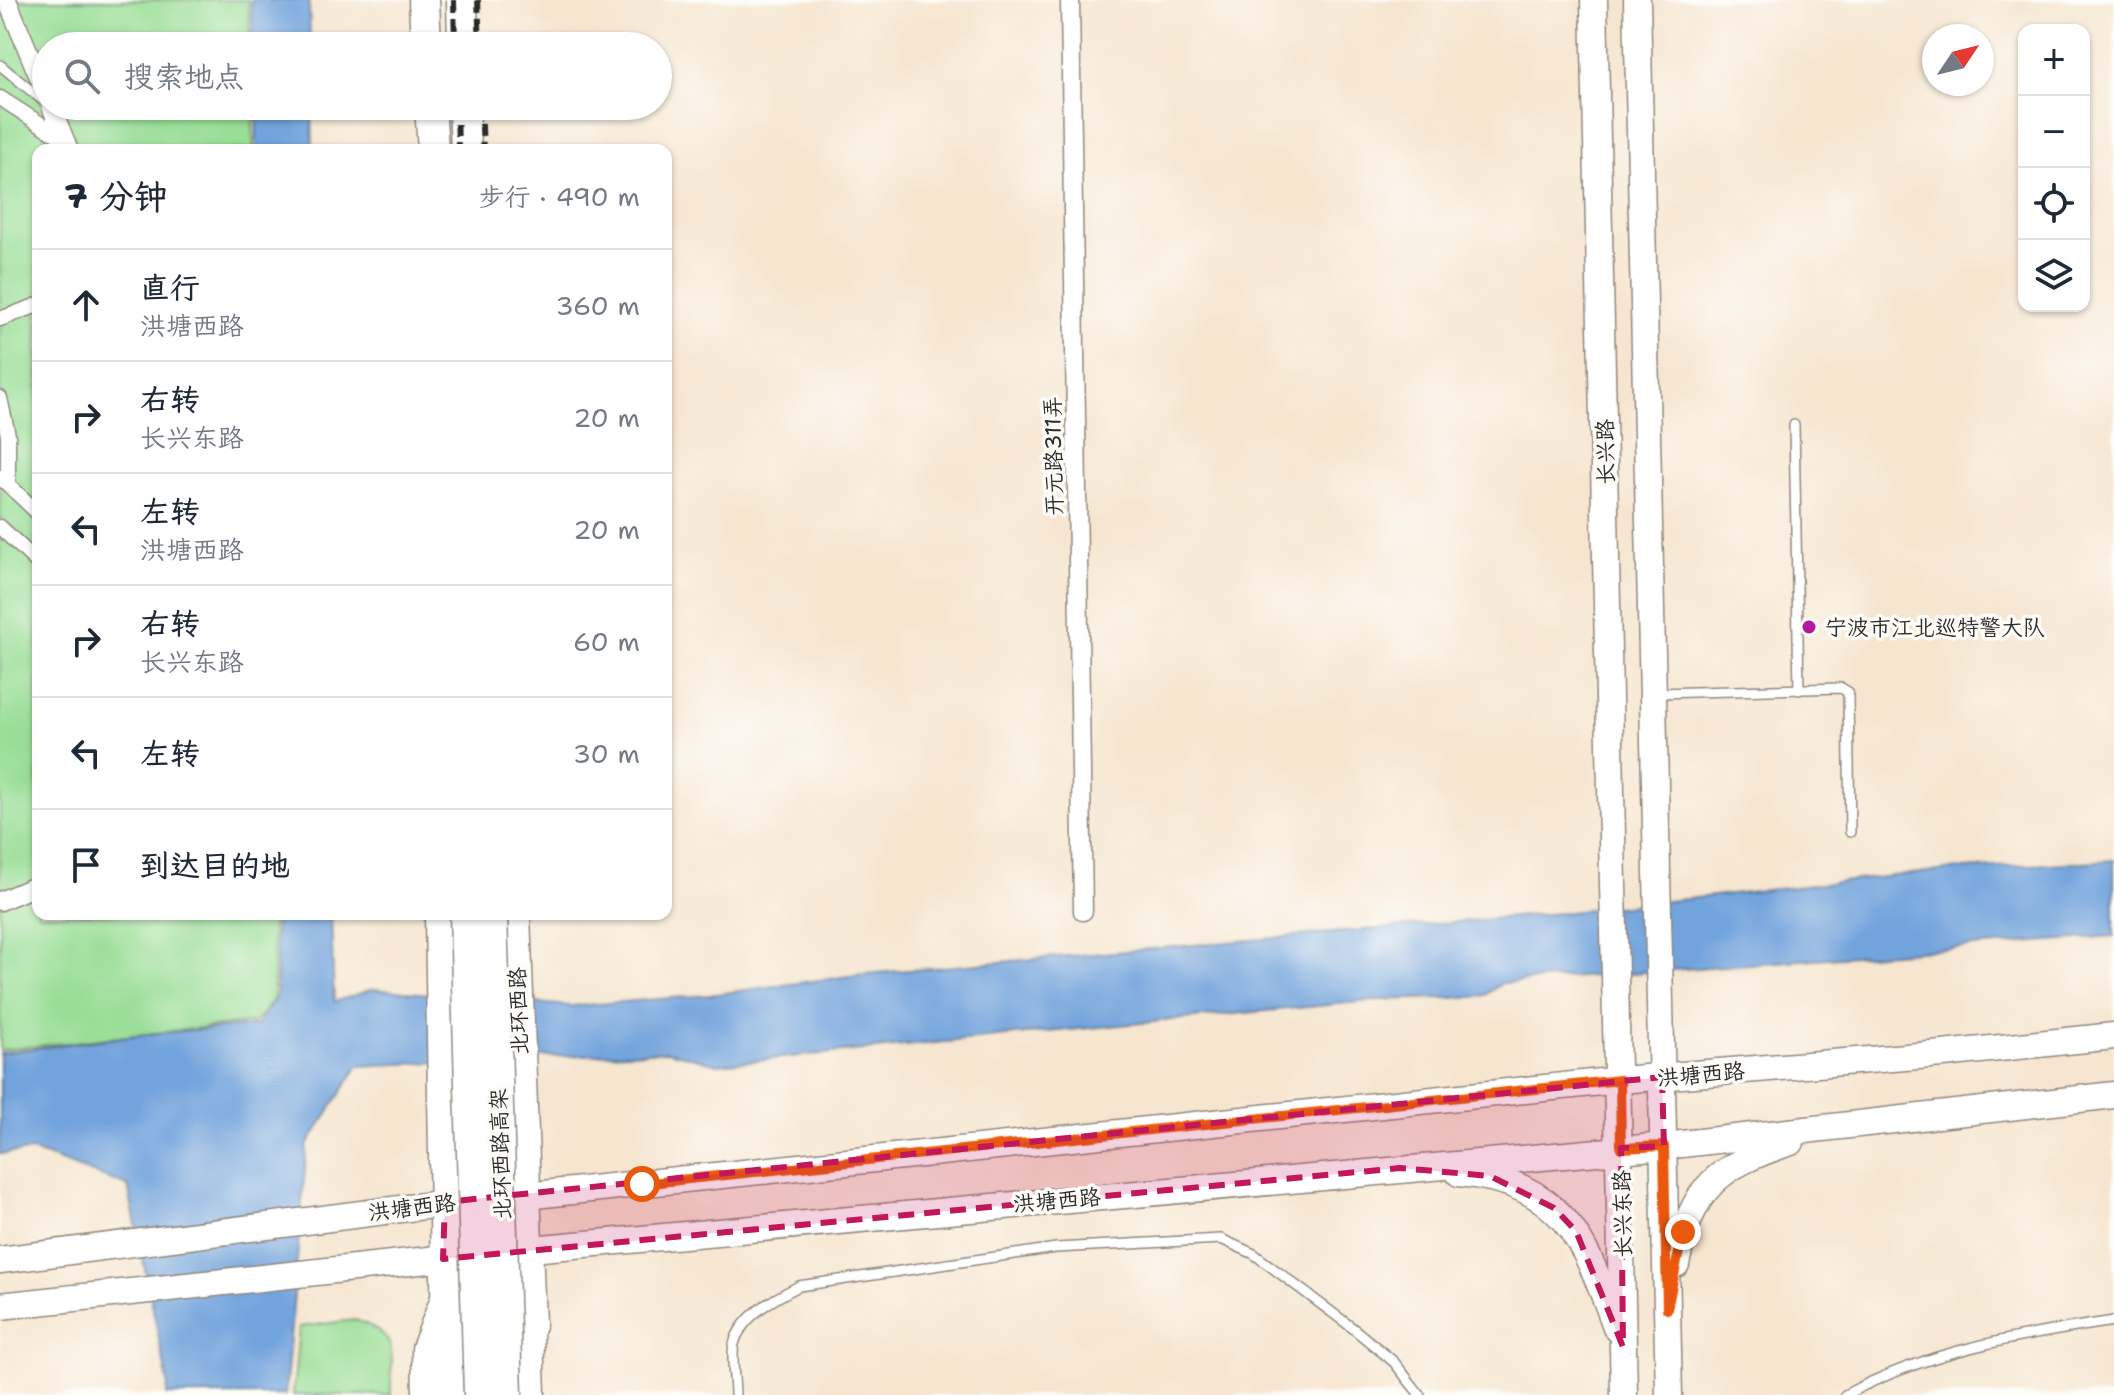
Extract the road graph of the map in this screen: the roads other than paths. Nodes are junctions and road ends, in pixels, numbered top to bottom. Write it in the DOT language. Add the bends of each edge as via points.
graph roads {
  1 [pos="7,0"];
  2 [pos="462,0"];
  3 [pos="476,0"];
  4 [pos="1070,0"];
  5 [pos="1594,0"];
  6 [pos="1637,0"];
  7 [pos="421,3"];
  8 [pos="418,32"];
  9 [pos="424,32"];
  10 [pos="463,32"];
  11 [pos="477,32"];
  12 [pos="32,61"];
  13 [pos="0,65"];
  14 [pos="32,90"];
  15 [pos="0,98"];
  16 [pos="32,120"];
  17 [pos="32,120"];
  18 [pos="56,120"];
  19 [pos="418,120"];
  20 [pos="431,120"];
  21 [pos="465,120"];
  22 [pos="479,120"];
  23 [pos="67,144"];
  24 [pos="419,144"];
  25 [pos="433,144"];
  26 [pos="466,144"];
  27 [pos="480,144"];
  28 [pos="32,307"];
  29 [pos="0,319"];
  30 [pos="0,398"];
  31 [pos="1794,425"];
  32 [pos="4,479"];
  33 [pos="32,507"];
  34 [pos="0,527"];
  35 [pos="32,557"];
  36 [pos="1799,690"];
  37 [pos="1653,693"];
  38 [pos="1850,832"];
  39 [pos="32,888"];
  40 [pos="0,901"];
  41 [pos="1083,911"];
  42 [pos="465,920"];
  43 [pos="492,920"];
  44 [pos="516,924"];
  45 [pos="441,929"];
  46 [pos="1660,982"];
  47 [pos="1618,985"];
  48 [pos="2114,1036"];
  49 [pos="1662,1077"];
  50 [pos="1620,1080"];
  51 [pos="2114,1095"];
  52 [pos="1844,1126"];
  53 [pos="1664,1146"];
  54 [pos="1621,1148"];
  55 [pos="1400,1168"];
  56 [pos="524,1196"];
  57 [pos="445,1202"];
  58 [pos="526,1249"];
  59 [pos="443,1259"];
  60 [pos="0,1260"];
  61 [pos="527,1300"];
  62 [pos="445,1301"];
  63 [pos="0,1306"];
  64 [pos="1667,1309"];
  65 [pos="2114,1321"];
  66 [pos="1623,1347"];
  67 [pos="428,1395"];
  68 [pos="448,1395"];
  69 [pos="479,1395"];
  70 [pos="507,1395"];
  71 [pos="530,1395"];
  72 [pos="537,1395"];
  73 [pos="735,1395"];
  74 [pos="1420,1395"];
  75 [pos="1624,1395"];
  76 [pos="1669,1395"];
  77 [pos="1845,1395"];
  1 -- 12 [label="street"];
  2 -- 10 [label="main road"];
  3 -- 11 [label="main road"];
  4 -- 41 [label="street, 开元路311弄"];
  5 -- 47 [label="main road, 长兴路"];
  6 -- 37 [label="main road, 长兴路"];
  7 -- 8 [label="main road"];
  7 -- 9 [label="main road"];
  13 -- 14 [label="lane"];
  15 -- 16 [label="street"];
  17 -- 23 [label="street"];
  18 -- 23 [label="street"];
  19 -- 24 [label="main road"];
  20 -- 25 [label="main road"];
  21 -- 26 [label="main road"];
  22 -- 27 [label="main road"];
  28 -- 29 [label="street"];
  30 -- 32 [label="street" via="8,435"];
  31 -- 36 [label="lane"];
  32 -- 33 [label="street"];
  34 -- 35 [label="street"];
  36 -- 37 [label="lane"];
  36 -- 38 [label="lane" via="1848,692"];
  37 -- 46 [label="main road, 长兴路"];
  39 -- 40 [label="street"];
  42 -- 69 [label="main road, 北环西路高架, bridge"];
  43 -- 70 [label="main road, 北环西路高架, bridge"];
  44 -- 56 [label="main road, 北环西路"];
  45 -- 57 [label="main road"];
  46 -- 49 [label="main road, 长兴东路"];
  47 -- 50 [label="main road, 长兴东路"];
  48 -- 49 [label="main road, 洪塘西路"];
  49 -- 50 [label="main road, 洪塘西路"];
  49 -- 53 [label="main road, 长兴东路"];
  50 -- 54 [label="main road, 长兴东路"];
  50 -- 56 [label="main road, 洪塘西路"];
  51 -- 52 [label="main road, 洪塘西路"];
  52 -- 53 [label="main road, 洪塘西路"];
  52 -- 64 [label="main road" via="1763,1151 1720,1172 1697,1199 1683,1232"];
  53 -- 54 [label="main road, 洪塘西路"];
  53 -- 64 [label="main road, 长兴东路"];
  54 -- 55 [label="main road, 洪塘西路"];
  54 -- 66 [label="main road, 长兴东路"];
  55 -- 58 [label="main road, 洪塘西路"];
  55 -- 66 [label="main road" via="1490,1176 1554,1208 1576,1231 1596,1271"];
  56 -- 57 [label="main road, 洪塘西路"];
  56 -- 58 [label="main road, 北环西路"];
  57 -- 59 [label="main road"];
  57 -- 60 [label="main road, 洪塘西路"];
  58 -- 59 [label="main road, 洪塘西路"];
  58 -- 61 [label="main road, 北环西路"];
  59 -- 62 [label="main road"];
  59 -- 63 [label="main road, 洪塘西路"];
  61 -- 71 [label="main road"];
  61 -- 72 [label="main road, 北环西路"];
  62 -- 67 [label="main road" via="427,1349"];
  62 -- 68 [label="main road"];
  64 -- 76 [label="main road, 长兴东路"];
  65 -- 77 [label="lane" via="2000,1339 1914,1364"];
  66 -- 75 [label="main road, 长兴东路"];
  73 -- 74 [label="lane" via="734,1344 748,1321 799,1286 1056,1248 1221,1239 1254,1254 1354,1329 1394,1362"];
}
